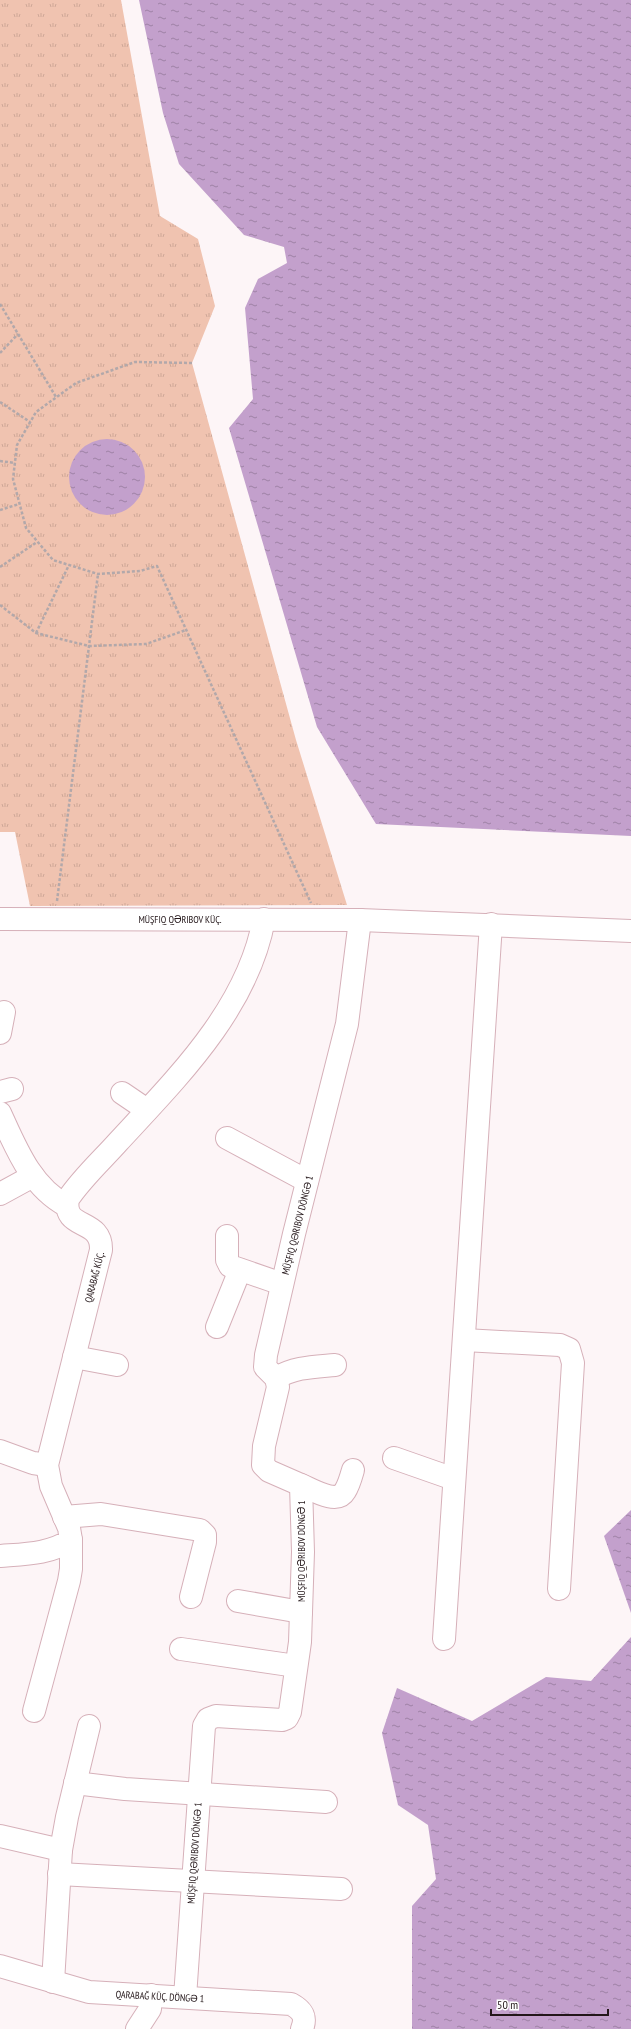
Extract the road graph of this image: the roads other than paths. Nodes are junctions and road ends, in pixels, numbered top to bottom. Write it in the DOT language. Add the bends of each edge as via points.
graph roads {
  1 [pos="0,919"];
  2 [pos="264,919"];
  3 [pos="360,920"];
  4 [pos="491,924"];
  5 [pos="631,931"];
  6 [pos="4,1012"];
  7 [pos="0,1033"];
  8 [pos="122,1093"];
  9 [pos="147,1110"];
  10 [pos="0,1113"];
  11 [pos="227,1138"];
  12 [pos="33,1176"];
  13 [pos="307,1181"];
  14 [pos="0,1194"];
  15 [pos="67,1206"];
  16 [pos="227,1236"];
  17 [pos="240,1270"];
  18 [pos="282,1284"];
  19 [pos="217,1327"];
  20 [pos="464,1340"];
  21 [pos="74,1357"];
  22 [pos="117,1365"];
  23 [pos="335,1365"];
  24 [pos="276,1378"];
  25 [pos="0,1450"];
  26 [pos="394,1458"];
  27 [pos="48,1465"];
  28 [pos="353,1470"];
  29 [pos="454,1479"];
  30 [pos="302,1485"];
  31 [pos="64,1517"];
  32 [pos="71,1540"];
  33 [pos="0,1556"];
  34 [pos="558,1589"];
  35 [pos="191,1597"];
  36 [pos="238,1601"];
  37 [pos="301,1612"];
  38 [pos="444,1639"];
  39 [pos="181,1649"];
  40 [pos="296,1666"];
  41 [pos="34,1711"];
  42 [pos="89,1726"];
  43 [pos="75,1783"];
  44 [pos="198,1795"];
  45 [pos="326,1802"];
  46 [pos="0,1836"];
  47 [pos="61,1850"];
  48 [pos="59,1874"];
  49 [pos="193,1882"];
  50 [pos="341,1889"];
  51 [pos="0,1966"];
  52 [pos="53,1982"];
  53 [pos="151,1996"];
  54 [pos="185,1997"];
  55 [pos="137,2029"];
  56 [pos="302,2029"];
  1 -- 2 [label="street, MÜŞFIQ QƏRIBOV KÜÇ."];
  2 -- 3 [label="street, MÜŞFIQ QƏRIBOV KÜÇ."];
  2 -- 9 [label="street" via="259,944 246,977 222,1017 198,1052"];
  3 -- 4 [label="street, MÜŞFIQ QƏRIBOV KÜÇ."];
  3 -- 13 [label="street, MÜŞFIQ QƏRIBOV DÖNGƏ 1" via="347,1024"];
  4 -- 5 [label="street, MÜŞFIQ QƏRIBOV KÜÇ."];
  4 -- 20 [label="street"];
  6 -- 7 [label="street"];
  8 -- 9 [label="street"];
  9 -- 15 [label="street" via="73,1192"];
  10 -- 12 [label="street, QARABAĞ KÜÇ." via="19,1155"];
  11 -- 13 [label="street"];
  12 -- 14 [label="street"];
  12 -- 15 [label="street, QARABAĞ KÜÇ." via="45,1191"];
  13 -- 18 [label="street, MÜŞFIQ QƏRIBOV DÖNGƏ 1"];
  15 -- 21 [label="street, QARABAĞ KÜÇ." via="72,1218 97,1232 101,1241 101,1250"];
  16 -- 17 [label="street" via="227,1260 230,1266"];
  17 -- 18 [label="street"];
  17 -- 19 [label="street"];
  18 -- 24 [label="street, MÜŞFIQ QƏRIBOV DÖNGƏ 1" via="265,1366"];
  20 -- 29 [label="street"];
  20 -- 34 [label="street" via="560,1345 570,1349 573,1363"];
  21 -- 22 [label="street"];
  21 -- 27 [label="street, QARABAĞ KÜÇ."];
  23 -- 24 [label="street" via="301,1368"];
  24 -- 30 [label="street, MÜŞFIQ QƏRIBOV DÖNGƏ 1" via="278,1387 264,1446 263,1465 269,1471"];
  25 -- 27 [label="street" via="33,1463"];
  26 -- 29 [label="street"];
  27 -- 31 [label="street, QARABAĞ KÜÇ." via="51,1486"];
  28 -- 30 [label="street" via="345,1492 340,1496 333,1498"];
  29 -- 38 [label="street"];
  30 -- 37 [label="street, MÜŞFIQ QƏRIBOV DÖNGƏ 1"];
  31 -- 32 [label="street, QARABAĞ KÜÇ."];
  31 -- 35 [label="street" via="101,1514 200,1530 205,1535 206,1542"];
  32 -- 33 [label="street" via="41,1552"];
  32 -- 41 [label="street, QARABAĞ KÜÇ." via="72,1562 69,1581"];
  36 -- 37 [label="street"];
  37 -- 40 [label="street, MÜŞFIQ QƏRIBOV DÖNGƏ 1"];
  39 -- 40 [label="street"];
  40 -- 44 [label="street, MÜŞFIQ QƏRIBOV DÖNGƏ 1" via="287,1718 282,1720 216,1716 208,1719 204,1726"];
  42 -- 43 [label="street"];
  43 -- 44 [label="street" via="125,1790"];
  43 -- 47 [label="street"];
  44 -- 45 [label="street"];
  44 -- 49 [label="street, MÜŞFIQ QƏRIBOV DÖNGƏ 1"];
  46 -- 47 [label="street"];
  47 -- 48 [label="street"];
  48 -- 49 [label="street"];
  48 -- 52 [label="street"];
  49 -- 50 [label="street"];
  49 -- 54 [label="street, MÜŞFIQ QƏRIBOV DÖNGƏ 1"];
  51 -- 52 [label="street, QARABAĞ KÜÇ. DÖNGƏ 1"];
  52 -- 53 [label="street, QARABAĞ KÜÇ. DÖNGƏ 1" via="89,1992"];
  53 -- 54 [label="street, QARABAĞ KÜÇ. DÖNGƏ 1"];
  53 -- 55 [label="street" via="150,2009"];
  54 -- 56 [label="street, QARABAĞ KÜÇ. DÖNGƏ 1" via="291,2004 301,2009 304,2018"];
}
